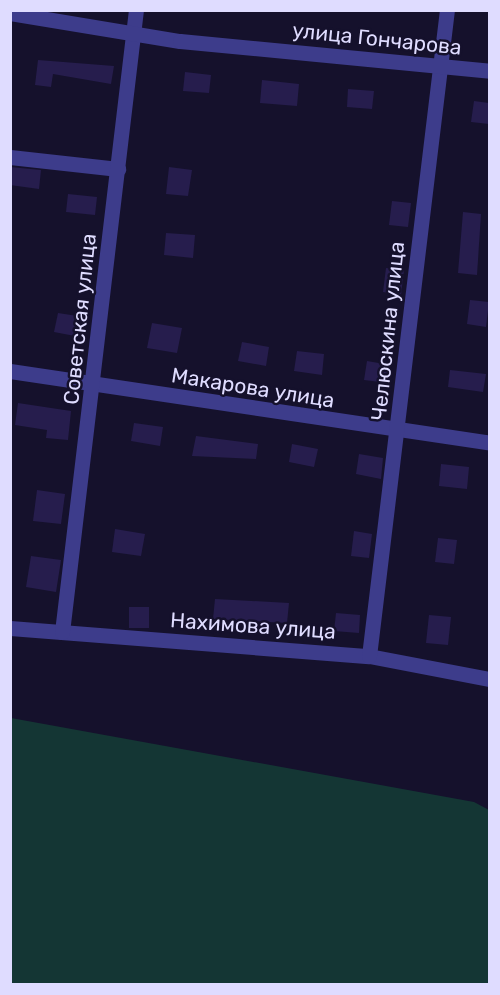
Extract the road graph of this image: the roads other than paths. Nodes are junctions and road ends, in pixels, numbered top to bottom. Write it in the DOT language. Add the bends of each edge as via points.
graph roads {
  1 [pos="136,10"];
  2 [pos="447,10"];
  3 [pos="10,13"];
  4 [pos="133,32"];
  5 [pos="438,66"];
  6 [pos="489,71"];
  7 [pos="10,158"];
  8 [pos="118,169"];
  9 [pos="10,371"];
  10 [pos="95,384"];
  11 [pos="397,433"];
  12 [pos="489,443"];
  13 [pos="10,627"];
  14 [pos="62,632"];
  15 [pos="369,656"];
  16 [pos="489,679"];
  1 -- 4 [label="street, Советская улица"];
  2 -- 5 [label="street, Челюскина улица"];
  3 -- 4 [label="street, улица Гончарова"];
  4 -- 5 [label="street, улица Гончарова"];
  4 -- 8 [label="street, Советская улица"];
  5 -- 6 [label="street, улица Гончарова"];
  5 -- 11 [label="street, Челюскина улица"];
  7 -- 8 [label="street"];
  8 -- 10 [label="street, Советская улица"];
  9 -- 10 [label="street, Макарова улица"];
  10 -- 11 [label="street, Макарова улица"];
  10 -- 14 [label="street, Советская улица"];
  11 -- 12 [label="street, Макарова улица"];
  11 -- 15 [label="street, Челюскина улица"];
  13 -- 14 [label="street, Нахимова улица"];
  14 -- 15 [label="street, Нахимова улица"];
  15 -- 16 [label="street, Нахимова улица"];
}
